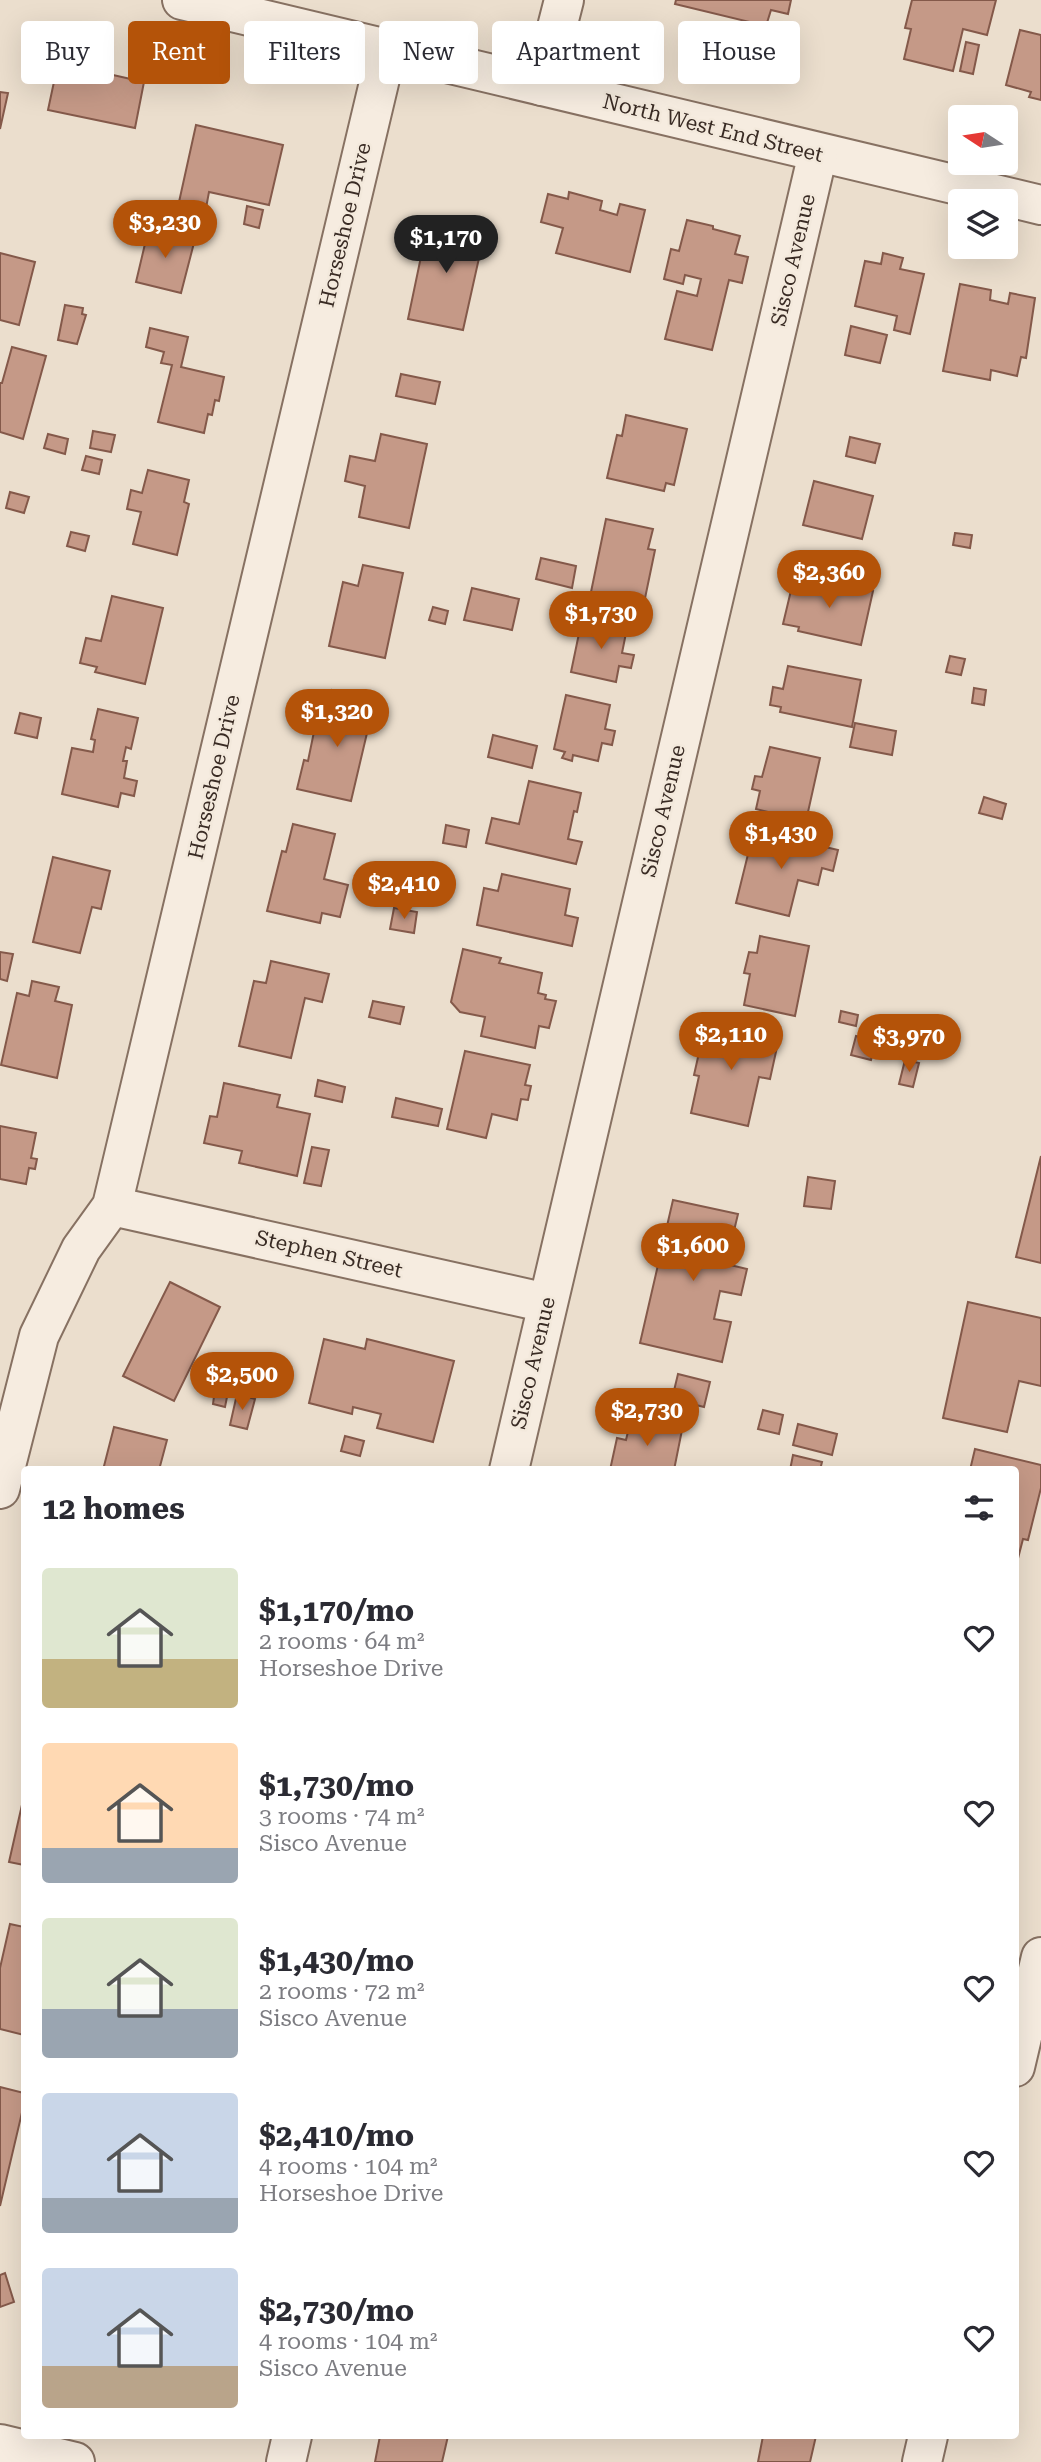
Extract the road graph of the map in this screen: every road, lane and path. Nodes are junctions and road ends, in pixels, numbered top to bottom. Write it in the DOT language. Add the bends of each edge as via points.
graph roads {
  1 [pos="182,0"];
  2 [pos="564,0"];
  3 [pos="379,47"];
  4 [pos="478,71"];
  5 [pos="379,83"];
  6 [pos="542,86"];
  7 [pos="818,153"];
  8 [pos="1041,205"];
  9 [pos="112,1206"];
  10 [pos="547,1303"];
  11 [pos="510,1466"];
  12 [pos="0,1489"];
  13 [pos="1041,1957"];
  14 [pos="1019,2050"];
  15 [pos="291,2439"];
  16 [pos="927,2439"];
  17 [pos="0,2444"];
  18 [pos="75,2462"];
  19 [pos="286,2462"];
  20 [pos="922,2462"];
  1 -- 3 [label="street, North West End Street"];
  2 -- 6 [label="street"];
  4 -- 6 [label="street, North West End Street"];
  5 -- 9 [label="street, Horseshoe Drive"];
  6 -- 7 [label="street, North West End Street"];
  7 -- 8 [label="street, North West End Street"];
  7 -- 10 [label="street, Sisco Avenue"];
  9 -- 10 [label="street, Stephen Street"];
  9 -- 12 [label="street, Horseshoe Drive" via="81,1249 39,1336"];
  10 -- 11 [label="street, Sisco Avenue"];
  13 -- 14 [label="street"];
  15 -- 19 [label="street"];
  16 -- 20 [label="street"];
  17 -- 18 [label="street"];
}
